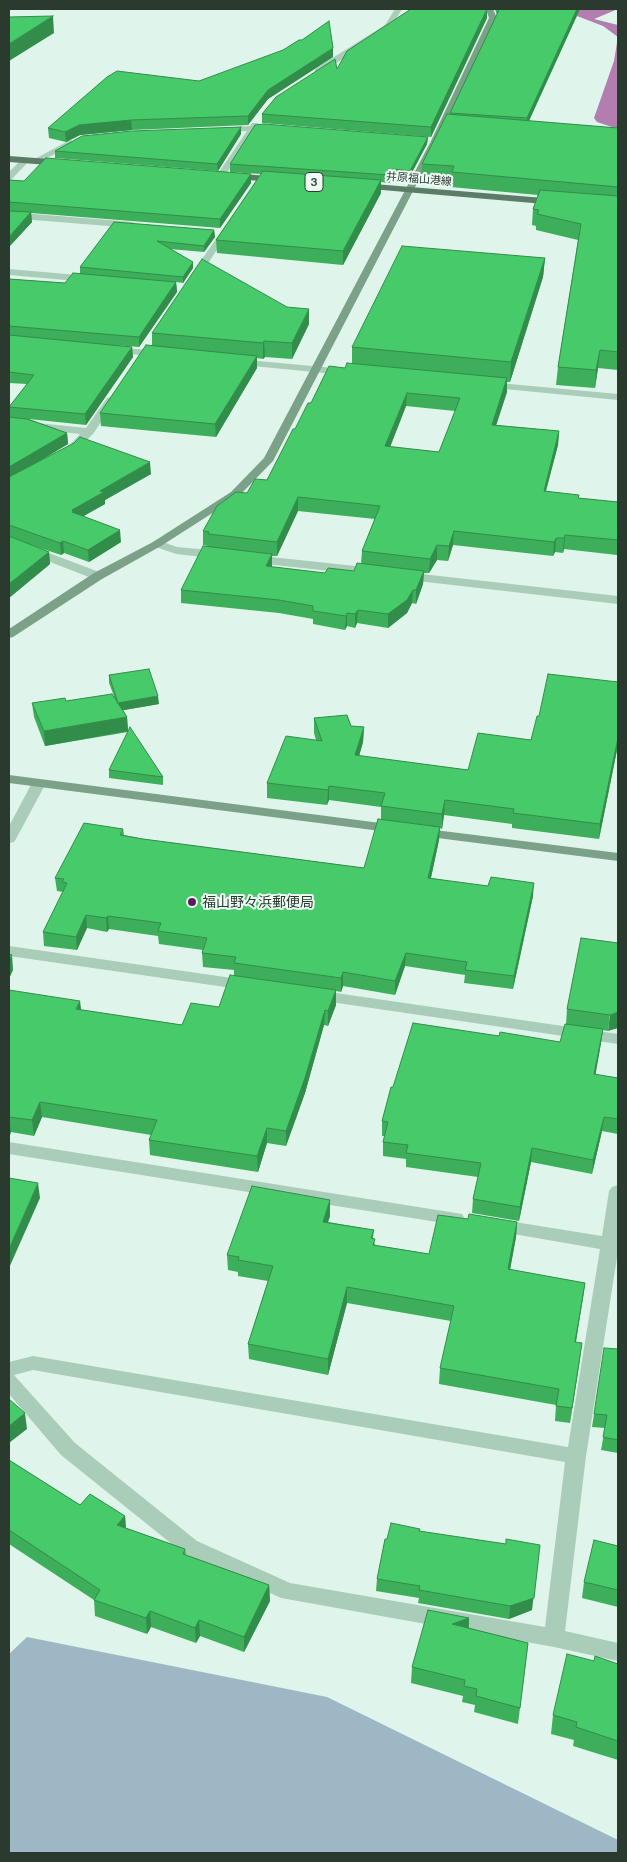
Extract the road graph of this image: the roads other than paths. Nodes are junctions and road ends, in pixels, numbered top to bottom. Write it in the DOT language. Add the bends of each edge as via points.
graph roads {
  1 [pos="398,9"];
  2 [pos="490,9"];
  3 [pos="308,78"];
  4 [pos="261,116"];
  5 [pos="252,128"];
  6 [pos="282,129"];
  7 [pos="210,130"];
  8 [pos="80,139"];
  9 [pos="9,159"];
  10 [pos="30,160"];
  11 [pos="74,164"];
  12 [pos="211,174"];
  13 [pos="221,175"];
  14 [pos="9,178"];
  15 [pos="291,181"];
  16 [pos="349,185"];
  17 [pos="408,190"];
  18 [pos="561,202"];
  19 [pos="9,215"];
  20 [pos="235,218"];
  21 [pos="146,226"];
  22 [pos="9,272"];
  23 [pos="97,280"];
  24 [pos="186,288"];
  25 [pos="104,349"];
  26 [pos="172,356"];
  27 [pos="229,361"];
  28 [pos="316,369"];
  29 [pos="355,373"];
  30 [pos="482,385"];
  31 [pos="116,392"];
  32 [pos="618,397"];
  33 [pos="9,423"];
  34 [pos="89,432"];
  35 [pos="61,456"];
  36 [pos="9,542"];
  37 [pos="157,544"];
  38 [pos="98,576"];
  39 [pos="618,600"];
  40 [pos="9,634"];
  41 [pos="9,779"];
  42 [pos="39,783"];
  43 [pos="9,839"];
  44 [pos="618,857"];
  45 [pos="9,950"];
  46 [pos="264,988"];
  47 [pos="304,993"];
  48 [pos="618,1039"];
  49 [pos="9,1148"];
  50 [pos="618,1191"];
  51 [pos="614,1244"];
  52 [pos="9,1369"];
  53 [pos="9,1381"];
  54 [pos="576,1456"];
  55 [pos="554,1638"];
  56 [pos="618,1652"];
  1 -- 3 [label="street" via="388,26"];
  2 -- 17 [label="street" via="493,18 448,125 430,140"];
  4 -- 5 [label="street"];
  5 -- 6 [label="street"];
  5 -- 7 [label="street"];
  5 -- 13 [label="street"];
  8 -- 10 [label="street"];
  9 -- 10 [label="main road"];
  10 -- 11 [label="main road"];
  10 -- 14 [label="street"];
  12 -- 13 [label="main road, 3"];
  13 -- 15 [label="main road, 3" via="259,182"];
  16 -- 17 [label="main road, 井原福山港線"];
  17 -- 18 [label="main road, 井原福山港線"];
  17 -- 28 [label="street"];
  19 -- 21 [label="street"];
  20 -- 24 [label="street" via="219,233"];
  22 -- 23 [label="street"];
  25 -- 26 [label="street"];
  27 -- 28 [label="street"];
  28 -- 29 [label="street"];
  28 -- 37 [label="street" via="269,459 235,494"];
  30 -- 32 [label="street"];
  31 -- 34 [label="street"];
  33 -- 34 [label="street"];
  34 -- 35 [label="street"];
  36 -- 38 [label="street"];
  37 -- 38 [label="street"];
  37 -- 39 [label="street" via="176,550"];
  38 -- 40 [label="street"];
  41 -- 42 [label="street"];
  42 -- 43 [label="street"];
  42 -- 44 [label="street"];
  45 -- 46 [label="street"];
  47 -- 48 [label="street"];
  49 -- 51 [label="street"];
  50 -- 51 [label="street"];
  51 -- 54 [label="street"];
  52 -- 54 [label="street" via="33,1362"];
  53 -- 55 [label="street" via="68,1449 190,1547 288,1592"];
  54 -- 55 [label="street"];
  55 -- 56 [label="street"];
}
